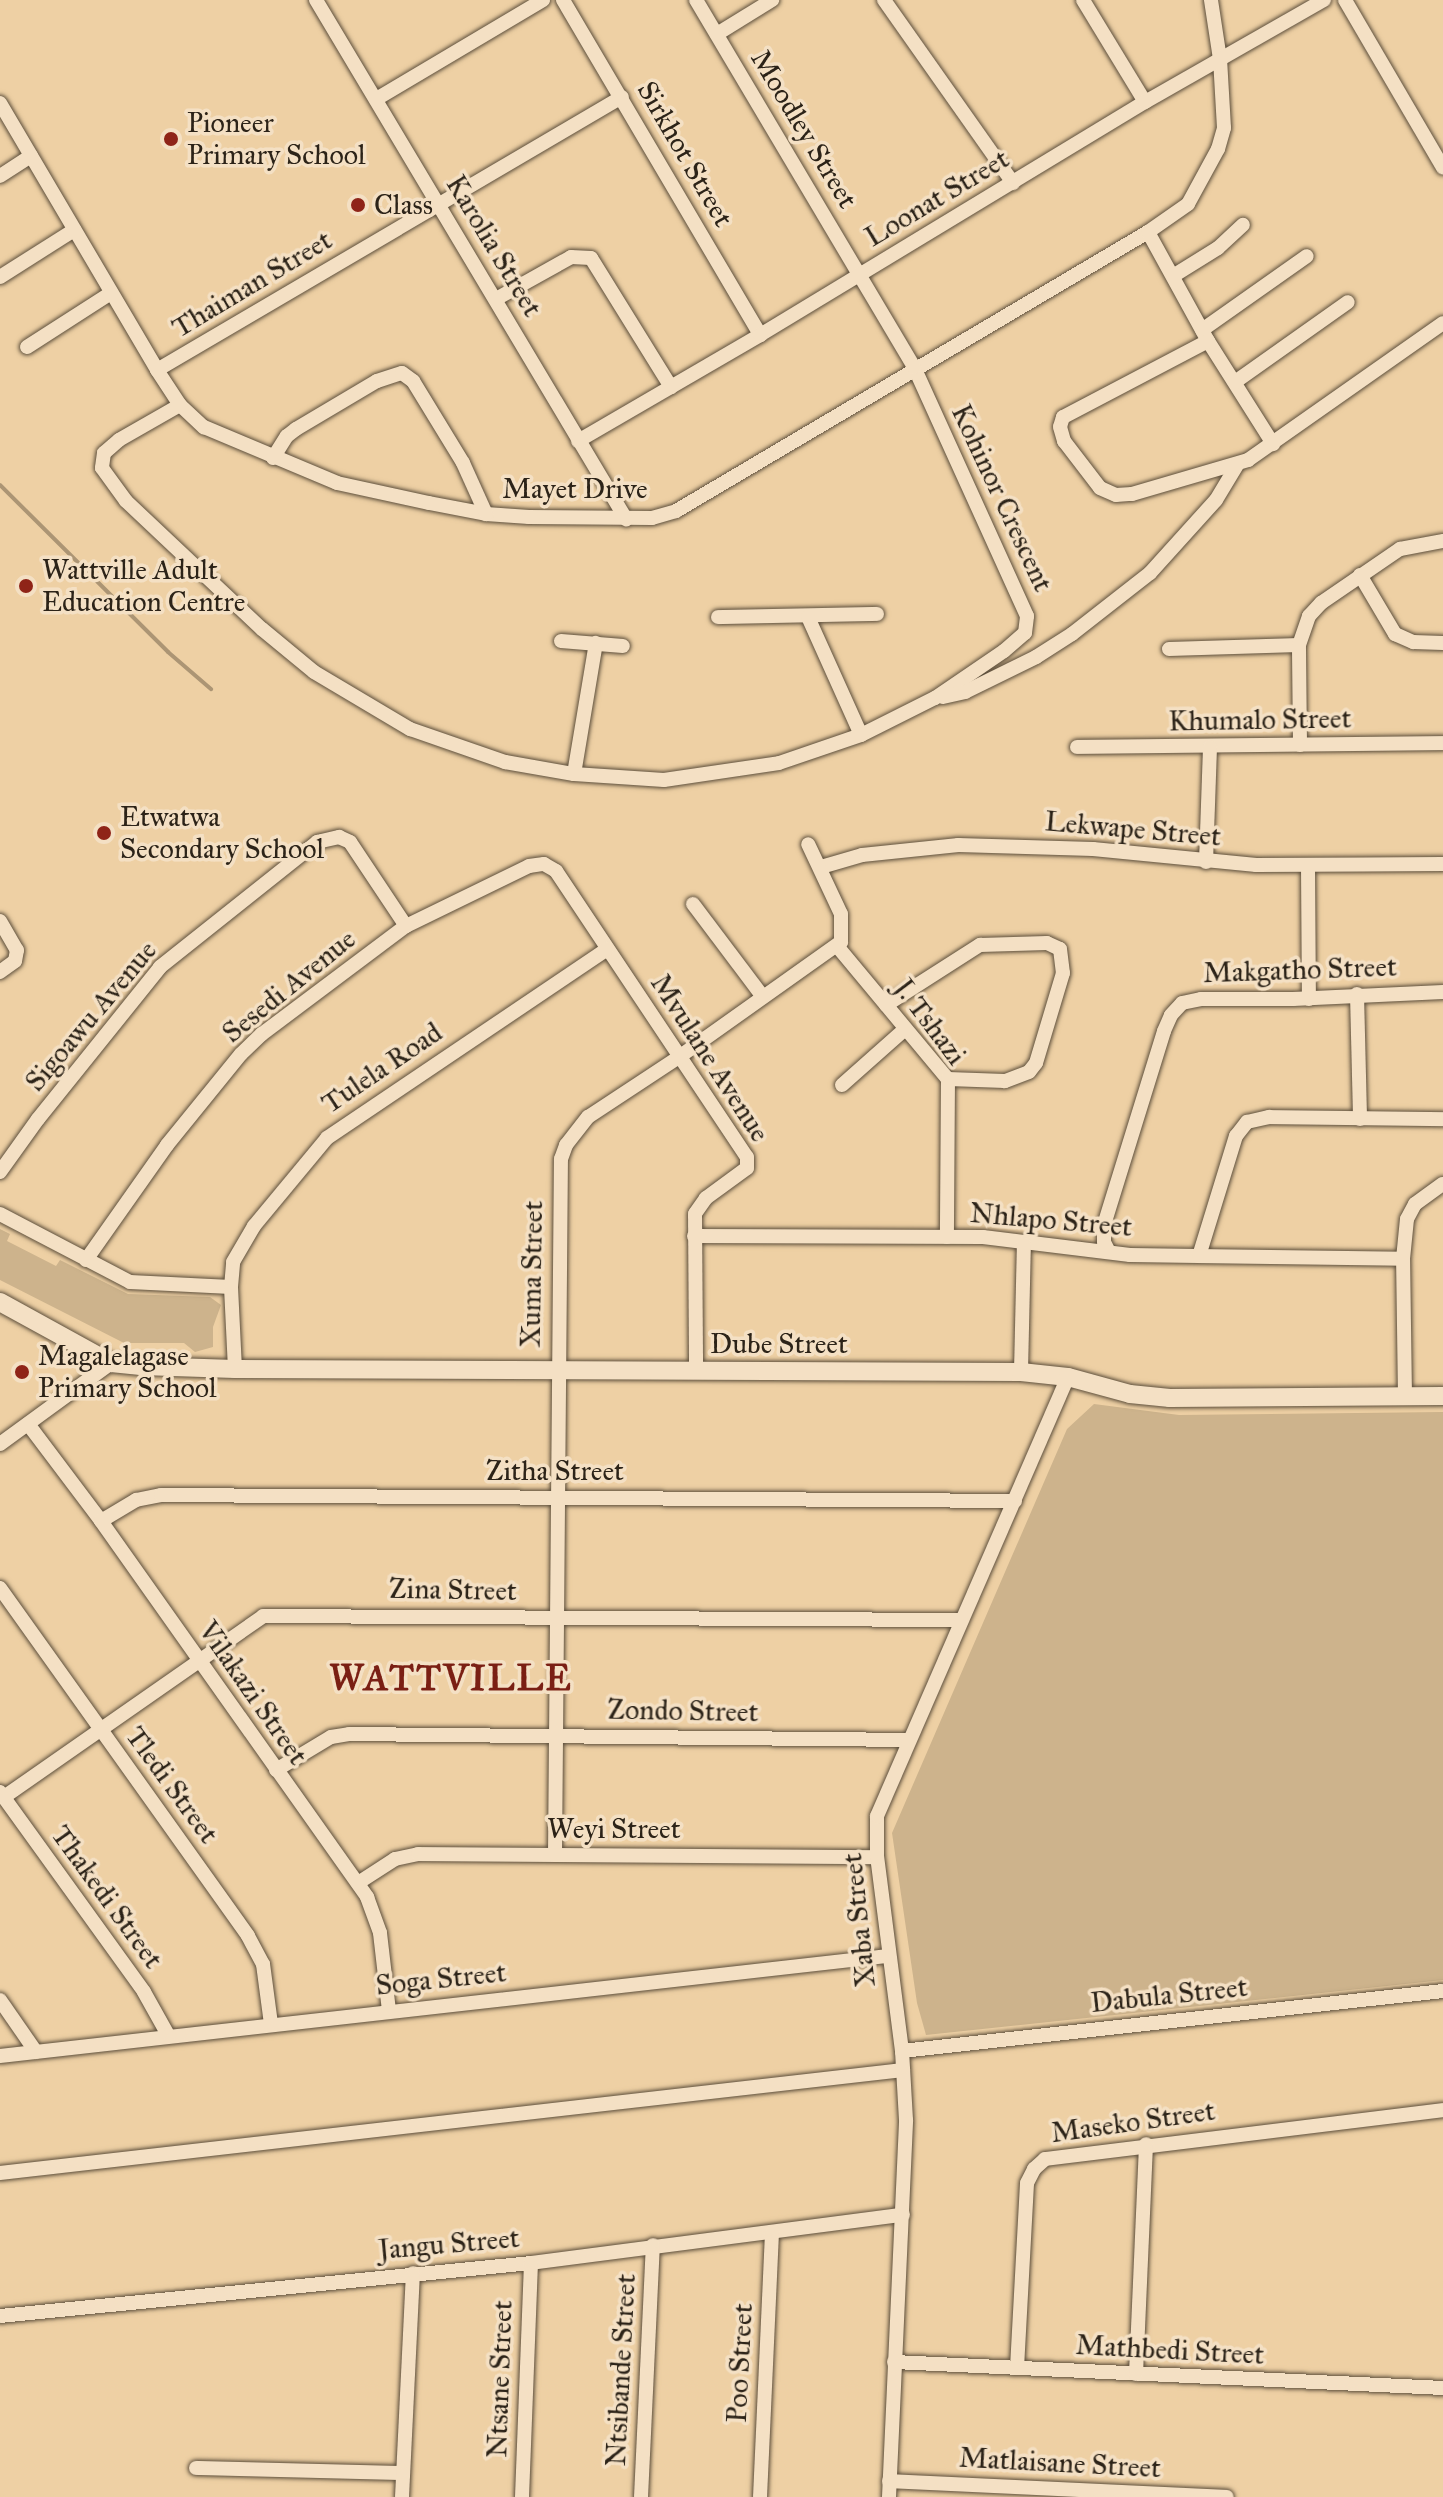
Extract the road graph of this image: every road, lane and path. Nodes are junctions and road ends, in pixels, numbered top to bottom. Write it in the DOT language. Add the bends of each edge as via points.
graph roads {
  1 [pos="316,0"];
  2 [pos="543,0"];
  3 [pos="563,0"];
  4 [pos="696,0"];
  5 [pos="772,0"];
  6 [pos="884,0"];
  7 [pos="1083,0"];
  8 [pos="1211,0"];
  9 [pos="1324,0"];
  10 [pos="1345,0"];
  11 [pos="717,34"];
  12 [pos="1220,59"];
  13 [pos="622,97"];
  14 [pos="378,98"];
  15 [pos="1145,102"];
  16 [pos="2,113"];
  17 [pos="31,156"];
  18 [pos="1443,168"];
  19 [pos="0,176"];
  20 [pos="1013,183"];
  21 [pos="439,203"];
  22 [pos="1243,225"];
  23 [pos="74,230"];
  24 [pos="1148,232"];
  25 [pos="1307,256"];
  26 [pos="860,274"];
  27 [pos="1173,276"];
  28 [pos="0,277"];
  29 [pos="111,293"];
  30 [pos="496,299"];
  31 [pos="1348,302"];
  32 [pos="1443,323"];
  33 [pos="760,335"];
  34 [pos="1205,335"];
  35 [pos="27,347"];
  36 [pos="914,367"];
  37 [pos="157,370"];
  38 [pos="1235,382"];
  39 [pos="671,387"];
  40 [pos="180,405"];
  41 [pos="578,441"];
  42 [pos="1273,444"];
  43 [pos="273,458"];
  44 [pos="1237,465"];
  45 [pos="486,514"];
  46 [pos="626,519"];
  47 [pos="1443,541"];
  48 [pos="1360,575"];
  49 [pos="877,614"];
  50 [pos="718,617"];
  51 [pos="808,617"];
  52 [pos="561,641"];
  53 [pos="596,643"];
  54 [pos="1443,643"];
  55 [pos="1299,645"];
  56 [pos="623,646"];
  57 [pos="1169,649"];
  58 [pos="935,698"];
  59 [pos="861,735"];
  60 [pos="1443,743"];
  61 [pos="1300,745"];
  62 [pos="1077,747"];
  63 [pos="1210,747"];
  64 [pos="574,774"];
  65 [pos="808,844"];
  66 [pos="1206,862"];
  67 [pos="1443,864"];
  68 [pos="1308,866"];
  69 [pos="821,867"];
  70 [pos="507,876"];
  71 [pos="693,904"];
  72 [pos="0,921"];
  73 [pos="406,926"];
  74 [pos="837,946"];
  75 [pos="607,949"];
  76 [pos="0,972"];
  77 [pos="1443,992"];
  78 [pos="1357,994"];
  79 [pos="763,997"];
  80 [pos="1309,999"];
  81 [pos="886,1005"];
  82 [pos="905,1029"];
  83 [pos="679,1057"];
  84 [pos="948,1079"];
  85 [pos="842,1085"];
  86 [pos="1360,1119"];
  87 [pos="1443,1119"];
  88 [pos="0,1172"];
  89 [pos="1443,1184"];
  90 [pos="0,1214"];
  91 [pos="694,1236"];
  92 [pos="947,1237"];
  93 [pos="1024,1244"];
  94 [pos="1108,1250"];
  95 [pos="1199,1256"];
  96 [pos="1403,1259"];
  97 [pos="86,1260"];
  98 [pos="231,1287"];
  99 [pos="0,1302"];
  100 [pos="111,1363"];
  101 [pos="235,1369"];
  102 [pos="557,1370"];
  103 [pos="696,1371"];
  104 [pos="1021,1372"];
  105 [pos="1068,1377"];
  106 [pos="1443,1396"];
  107 [pos="1405,1397"];
  108 [pos="28,1424"];
  109 [pos="0,1444"];
  110 [pos="556,1497"];
  111 [pos="1015,1501"];
  112 [pos="101,1521"];
  113 [pos="0,1588"];
  114 [pos="556,1617"];
  115 [pos="960,1620"];
  116 [pos="198,1661"];
  117 [pos="100,1729"];
  118 [pos="555,1736"];
  119 [pos="908,1740"];
  120 [pos="276,1770"];
  121 [pos="2,1795"];
  122 [pos="555,1855"];
  123 [pos="877,1857"];
  124 [pos="358,1883"];
  125 [pos="888,1956"];
  126 [pos="1443,1991"];
  127 [pos="0,2000"];
  128 [pos="389,2011"];
  129 [pos="271,2024"];
  130 [pos="168,2035"];
  131 [pos="902,2051"];
  132 [pos="36,2052"];
  133 [pos="0,2056"];
  134 [pos="903,2070"];
  135 [pos="1443,2110"];
  136 [pos="1146,2144"];
  137 [pos="0,2173"];
  138 [pos="903,2215"];
  139 [pos="772,2232"];
  140 [pos="653,2245"];
  141 [pos="531,2263"];
  142 [pos="413,2273"];
  143 [pos="0,2316"];
  144 [pos="894,2362"];
  145 [pos="1017,2368"];
  146 [pos="1136,2374"];
  147 [pos="1443,2388"];
  148 [pos="196,2468"];
  149 [pos="403,2473"];
  150 [pos="889,2481"];
  151 [pos="402,2497"];
  152 [pos="522,2497"];
  153 [pos="641,2497"];
  154 [pos="760,2497"];
  155 [pos="889,2497"];
  156 [pos="1227,2497"];
  1 -- 14 [label="street, Karolia Street"];
  2 -- 14 [label="street"];
  3 -- 13 [label="street, Sirkhot Street"];
  4 -- 11 [label="street, Moodley Street"];
  5 -- 11 [label="street"];
  6 -- 20 [label="street"];
  7 -- 15 [label="street"];
  8 -- 12 [label="street, Mayet Drive"];
  9 -- 12 [label="street, Loonat Street"];
  10 -- 18 [label="street"];
  11 -- 26 [label="street, Moodley Street"];
  12 -- 15 [label="street, Loonat Street"];
  12 -- 24 [label="street, Mayet Drive" via="1225,116 1218,149 1188,204"];
  13 -- 21 [label="street, Thaiman Street"];
  13 -- 33 [label="street, Sirkhot Street"];
  14 -- 21 [label="street, Karolia Street"];
  15 -- 20 [label="street, Loonat Street"];
  16 -- 17 [label="street, Mayet Drive"];
  17 -- 19 [label="street"];
  17 -- 23 [label="street, Mayet Drive"];
  20 -- 26 [label="street, Loonat Street"];
  21 -- 30 [label="street, Karolia Street"];
  21 -- 37 [label="street, Thaiman Street"];
  22 -- 27 [label="street"];
  23 -- 28 [label="street"];
  23 -- 29 [label="street, Mayet Drive"];
  24 -- 27 [label="street"];
  24 -- 36 [label="street, Mayet Drive"];
  25 -- 34 [label="street"];
  26 -- 33 [label="street, Loonat Street"];
  26 -- 36 [label="street, Moodley Street"];
  27 -- 34 [label="street"];
  29 -- 35 [label="street"];
  29 -- 37 [label="street, Mayet Drive"];
  30 -- 39 [label="street" via="571,257 591,258"];
  30 -- 41 [label="street, Karolia Street"];
  31 -- 38 [label="street"];
  32 -- 42 [label="street"];
  33 -- 39 [label="street, Loonat Street"];
  34 -- 38 [label="street"];
  34 -- 44 [label="street" via="1072,409 1063,417 1061,432 1096,484 1116,495"];
  36 -- 46 [label="street, Mayet Drive" via="676,511"];
  36 -- 58 [label="street, Kohinor Crescent" via="1028,622 1025,633"];
  37 -- 40 [label="street, Mayet Drive"];
  38 -- 42 [label="street"];
  39 -- 41 [label="street, Loonat Street"];
  40 -- 43 [label="street, Mayet Drive" via="214,433"];
  40 -- 64 [label="street, Kohinor Crescent" via="109,447 101,458 102,468 126,501 243,612 314,672 410,729 505,762"];
  41 -- 46 [label="street, Karolia Street"];
  42 -- 44 [label="street"];
  43 -- 45 [label="street, Mayet Drive" via="337,483"];
  43 -- 45 [label="street" via="296,429 377,381 402,373 413,381 463,463"];
  44 -- 58 [label="street" via="1184,539 1072,634 965,692"];
  45 -- 46 [label="street, Mayet Drive"];
  47 -- 48 [label="street" via="1410,545"];
  48 -- 54 [label="street" via="1395,634 1413,642"];
  48 -- 55 [label="street" via="1309,616"];
  49 -- 51 [label="street"];
  50 -- 51 [label="street"];
  51 -- 59 [label="street"];
  52 -- 53 [label="street"];
  53 -- 56 [label="street"];
  53 -- 64 [label="street"];
  55 -- 57 [label="street"];
  55 -- 61 [label="street"];
  58 -- 59 [label="street, Kohinor Crescent"];
  59 -- 64 [label="street, Kohinor Crescent" via="779,763 706,776 664,780"];
  60 -- 61 [label="street, Khumalo Street"];
  61 -- 63 [label="street, Khumalo Street"];
  62 -- 63 [label="street, Khumalo Street"];
  63 -- 66 [label="street"];
  65 -- 69 [label="street"];
  66 -- 68 [label="street, Lekwape Street"];
  66 -- 69 [label="street, Lekwape Street" via="1093,849 958,845 862,855"];
  67 -- 68 [label="street, Lekwape Street"];
  68 -- 80 [label="street"];
  69 -- 74 [label="street" via="842,921"];
  70 -- 73 [label="street, Sesedi Avenue"];
  70 -- 75 [label="street, Mvulane Avenue" via="537,864 556,871"];
  71 -- 79 [label="street"];
  72 -- 76 [label="street" via="17,956"];
  73 -- 88 [label="street, Sigoawu Avenue" via="350,842 339,837 317,842 160,967"];
  73 -- 97 [label="street, Sesedi Avenue" via="241,1054 167,1145"];
  74 -- 79 [label="street, Xuma Street"];
  74 -- 81 [label="street, J. Tshazi"];
  75 -- 83 [label="street, Mvulane Avenue"];
  75 -- 98 [label="street, Tulela Road" via="327,1138 238,1249"];
  77 -- 78 [label="street, Makgatho Street"];
  78 -- 80 [label="street, Makgatho Street"];
  78 -- 86 [label="street"];
  79 -- 83 [label="street, Xuma Street"];
  80 -- 94 [label="street, Makgatho Street" via="1201,999 1175,1008 1104,1225"];
  81 -- 82 [label="street, J. Tshazi"];
  81 -- 84 [label="street" via="980,945 1047,943 1060,949 1063,973 1029,1072 1005,1081"];
  82 -- 84 [label="street, J. Tshazi"];
  82 -- 85 [label="street"];
  83 -- 91 [label="street, Mvulane Avenue" via="749,1164 698,1207"];
  83 -- 102 [label="street, Xuma Street" via="588,1117 566,1145 559,1185"];
  84 -- 92 [label="street, J. Tshazi"];
  86 -- 87 [label="street"];
  86 -- 95 [label="street" via="1269,1117 1247,1122 1236,1136"];
  89 -- 96 [label="street" via="1410,1210"];
  90 -- 97 [label="street"];
  91 -- 92 [label="street, Nhlapo Street"];
  91 -- 103 [label="street, Mvulane Avenue"];
  92 -- 93 [label="street, Nhlapo Street"];
  93 -- 94 [label="street, Nhlapo Street"];
  93 -- 104 [label="street"];
  94 -- 95 [label="street, Nhlapo Street"];
  95 -- 96 [label="street, Nhlapo Street"];
  96 -- 107 [label="street"];
  97 -- 98 [label="street" via="130,1282"];
  98 -- 101 [label="street, Tulela Road"];
  99 -- 100 [label="street"];
  100 -- 101 [label="street, Dube Street"];
  100 -- 108 [label="street"];
  101 -- 102 [label="street, Dube Street"];
  102 -- 103 [label="street, Dube Street"];
  102 -- 110 [label="street, Xuma Street"];
  103 -- 104 [label="street, Dube Street"];
  104 -- 105 [label="street, Dube Street"];
  105 -- 107 [label="street, Dube Street" via="1130,1394 1170,1398"];
  105 -- 111 [label="street, Xaba Street"];
  106 -- 107 [label="street, Dube Street"];
  108 -- 109 [label="street"];
  108 -- 112 [label="street, Vilakazi Street"];
  110 -- 111 [label="street, Zitha Street"];
  110 -- 112 [label="street, Zitha Street" via="161,1495 136,1500"];
  110 -- 114 [label="street, Xuma Street"];
  111 -- 115 [label="street, Xaba Street"];
  112 -- 116 [label="street, Vilakazi Street"];
  113 -- 117 [label="street, Tledi Street"];
  114 -- 115 [label="street, Zina Street"];
  114 -- 116 [label="street, Zina Street" via="270,1615 256,1619"];
  114 -- 118 [label="street, Xuma Street"];
  115 -- 119 [label="street, Xaba Street"];
  116 -- 117 [label="street, Zina Street"];
  116 -- 120 [label="street, Vilakazi Street"];
  117 -- 121 [label="street, Zina Street"];
  117 -- 129 [label="street, Tledi Street" via="248,1936 263,1964"];
  118 -- 119 [label="street, Zondo Street"];
  118 -- 120 [label="street, Zondo Street" via="340,1735"];
  118 -- 122 [label="street, Xuma Street"];
  119 -- 123 [label="street, Xaba Street" via="877,1816"];
  120 -- 124 [label="street, Vilakazi Street"];
  121 -- 130 [label="street, Thakedi Street" via="144,1992"];
  122 -- 123 [label="street, Weyi Street"];
  122 -- 124 [label="street, Weyi Street" via="404,1856"];
  123 -- 125 [label="street, Xaba Street"];
  124 -- 128 [label="street, Vilakazi Street" via="377,1917"];
  125 -- 128 [label="street, Soga Street"];
  125 -- 131 [label="street, Xaba Street"];
  126 -- 131 [label="street, Dabula Street"];
  127 -- 132 [label="street"];
  128 -- 129 [label="street, Soga Street"];
  129 -- 130 [label="street, Soga Street"];
  130 -- 132 [label="street, Soga Street"];
  131 -- 134 [label="street, Xaba Street"];
  132 -- 133 [label="street, Soga Street"];
  134 -- 137 [label="street"];
  134 -- 138 [label="street, Xaba Street"];
  135 -- 136 [label="street, Maseko Street"];
  136 -- 145 [label="street, Maseko Street" via="1052,2156 1030,2175"];
  136 -- 146 [label="street"];
  138 -- 139 [label="street, Jangu Street"];
  138 -- 144 [label="street, Xaba Street"];
  139 -- 140 [label="street, Jangu Street"];
  139 -- 154 [label="street, Poo Street"];
  140 -- 141 [label="street, Jangu Street"];
  140 -- 153 [label="street, Ntsibande Street"];
  141 -- 142 [label="street, Jangu Street"];
  141 -- 152 [label="street, Ntsane Street"];
  142 -- 143 [label="street, Jangu Street"];
  142 -- 149 [label="street"];
  144 -- 145 [label="street, Mathbedi Street"];
  144 -- 150 [label="street, Xaba Street"];
  145 -- 146 [label="street, Mathbedi Street"];
  146 -- 147 [label="street, Mathbedi Street"];
  148 -- 149 [label="street"];
  149 -- 151 [label="street"];
  150 -- 155 [label="street, Xaba Street"];
  150 -- 156 [label="street, Matlaisane Street"];
}
